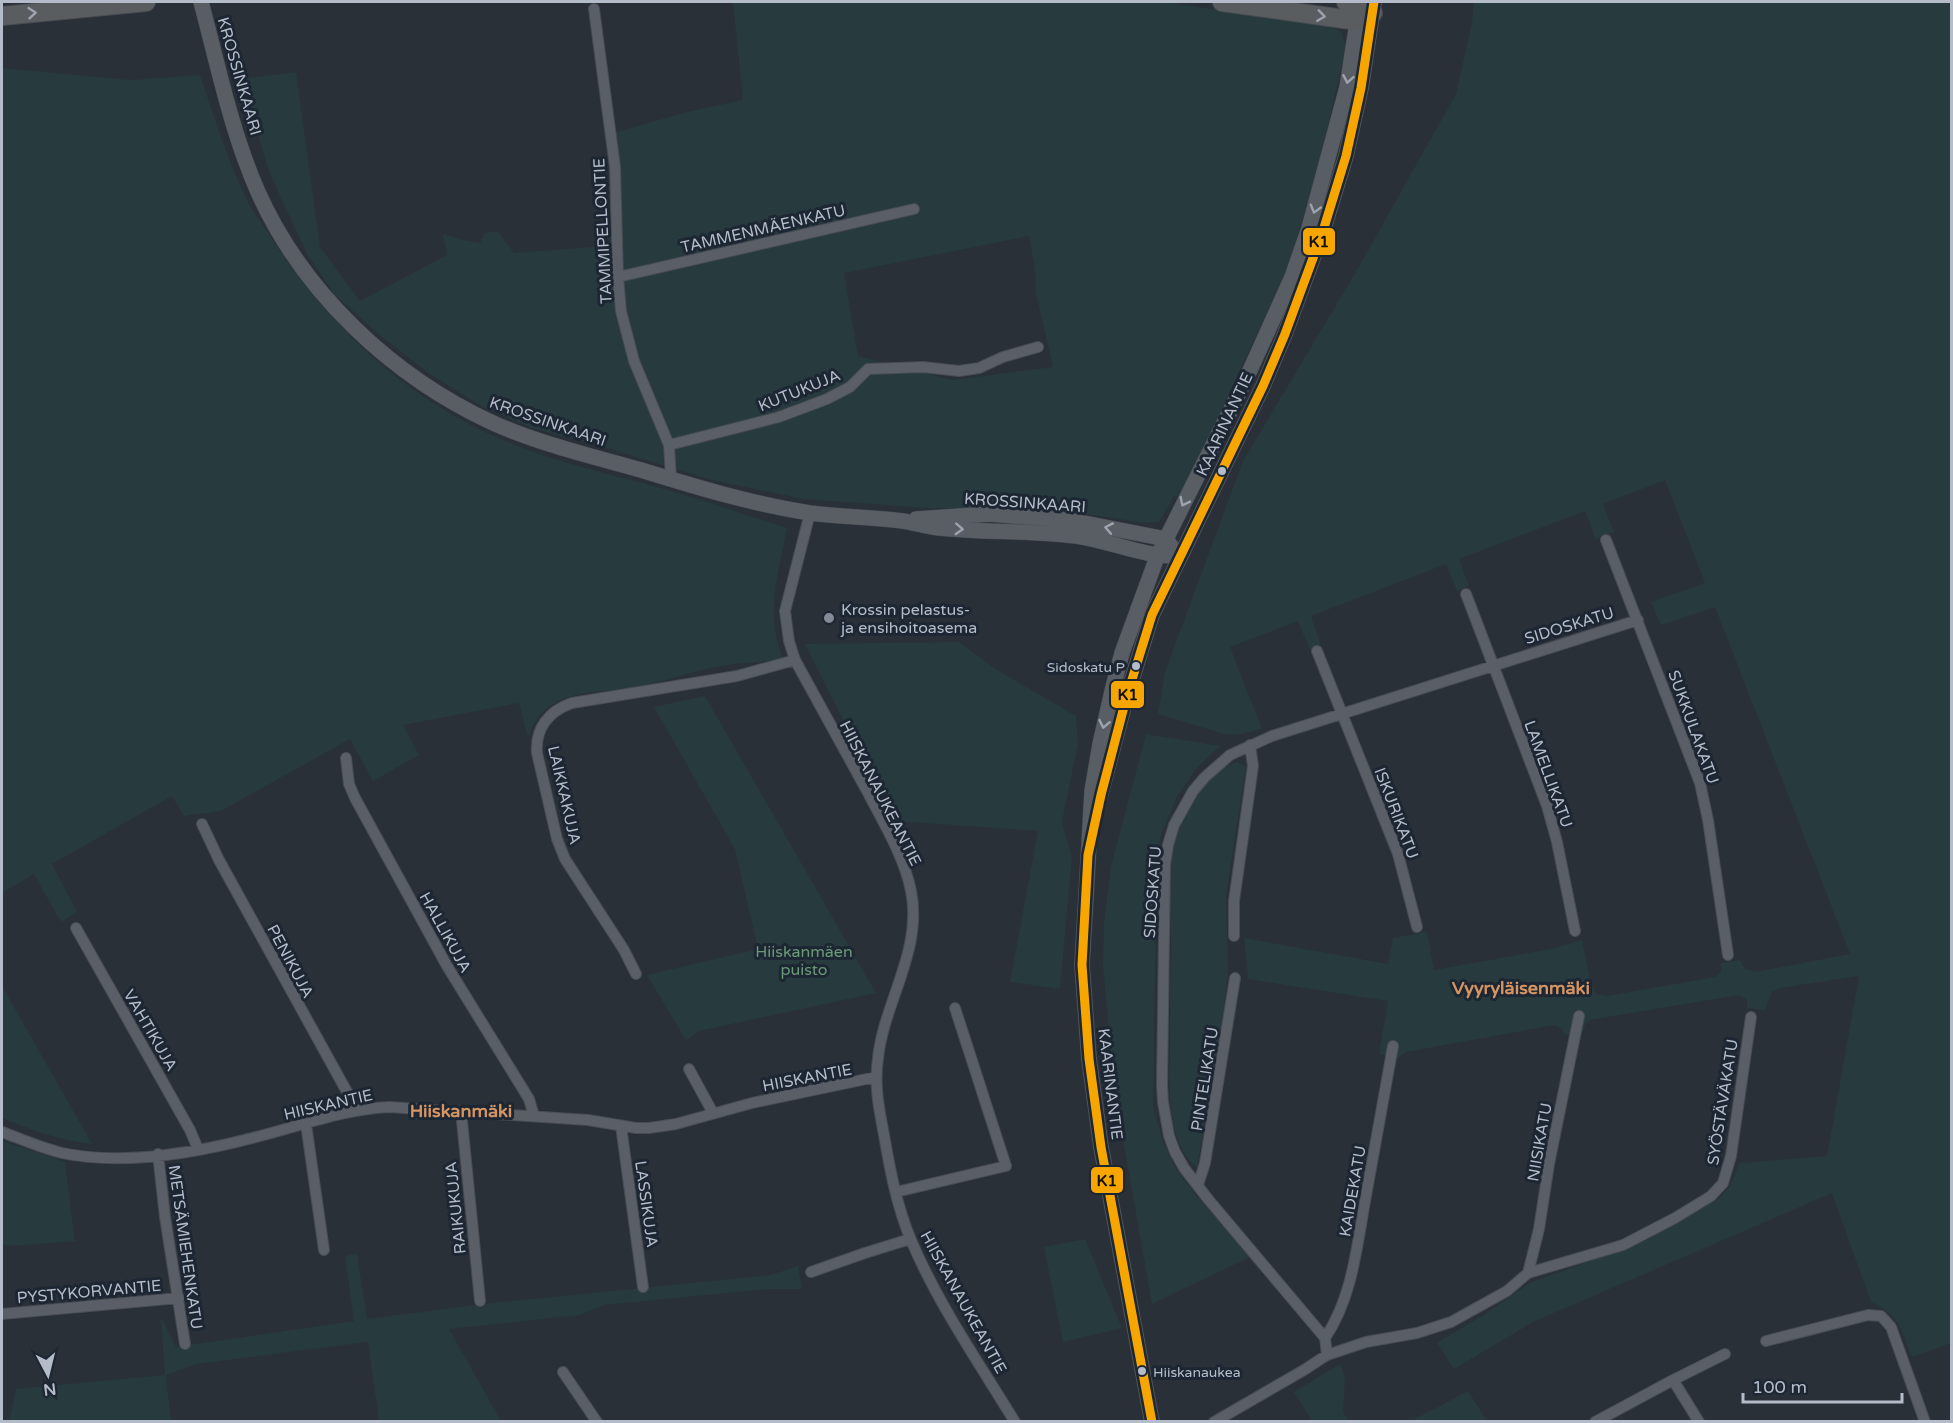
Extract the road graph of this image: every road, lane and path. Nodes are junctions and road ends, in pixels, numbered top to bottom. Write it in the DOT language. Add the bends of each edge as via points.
graph roads {
  1 [pos="146,2"];
  2 [pos="201,2"];
  3 [pos="1222,2"];
  4 [pos="1362,7"];
  5 [pos="594,9"];
  6 [pos="2,16"];
  7 [pos="914,209"];
  8 [pos="618,277"];
  9 [pos="1038,347"];
  10 [pos="669,445"];
  11 [pos="671,479"];
  12 [pos="810,513"];
  13 [pos="901,521"];
  14 [pos="1166,539"];
  15 [pos="1606,540"];
  16 [pos="1179,556"];
  17 [pos="1157,557"];
  18 [pos="1466,594"];
  19 [pos="1638,620"];
  20 [pos="1317,651"];
  21 [pos="795,660"];
  22 [pos="1492,664"];
  23 [pos="1342,712"];
  24 [pos="1250,745"];
  25 [pos="346,758"];
  26 [pos="202,824"];
  27 [pos="1088,855"];
  28 [pos="1417,927"];
  29 [pos="76,928"];
  30 [pos="1575,932"];
  31 [pos="1234,936"];
  32 [pos="1728,955"];
  33 [pos="636,974"];
  34 [pos="1235,978"];
  35 [pos="955,1008"];
  36 [pos="1579,1016"];
  37 [pos="1751,1017"];
  38 [pos="1393,1046"];
  39 [pos="689,1069"];
  40 [pos="876,1077"];
  41 [pos="357,1110"];
  42 [pos="461,1111"];
  43 [pos="713,1113"];
  44 [pos="534,1116"];
  45 [pos="306,1124"];
  46 [pos="621,1126"];
  47 [pos="2,1132"];
  48 [pos="198,1149"];
  49 [pos="158,1154"];
  50 [pos="1198,1185"];
  51 [pos="896,1192"];
  52 [pos="910,1239"];
  53 [pos="324,1250"];
  54 [pos="811,1272"];
  55 [pos="1528,1274"];
  56 [pos="643,1287"];
  57 [pos="179,1298"];
  58 [pos="480,1301"];
  59 [pos="2,1314"];
  60 [pos="1325,1338"];
  61 [pos="1766,1341"];
  62 [pos="185,1344"];
  63 [pos="1725,1354"];
  64 [pos="1327,1355"];
  65 [pos="563,1372"];
  66 [pos="1673,1380"];
  67 [pos="597,1422"];
  68 [pos="1015,1422"];
  69 [pos="1152,1422"];
  70 [pos="1214,1422"];
  71 [pos="1595,1422"];
  72 [pos="1699,1422"];
  73 [pos="1925,1422"];
  6 -- 1 [label="highway, one-way"];
  2 -- 11 [label="main road, KROSSINKAARI" via="236,133 259,193 291,250 348,321 404,370 495,424"];
  3 -- 4 [label="highway, one-way"];
  4 -- 14 [label="main road, KAARINANTIE, one-way" via="1331,153 1292,277"];
  4 -- 16 [label="main road, KAARINANTIE" via="1361,88 1323,231 1263,386"];
  5 -- 8 [label="street, TAMMIPELLONTIE" via="615,167"];
  7 -- 8 [label="street, TAMMENMÄENKATU"];
  8 -- 10 [label="street, TAMMIPELLONTIE" via="629,345"];
  9 -- 10 [label="street, KUTUKUJA" via="959,371 923,367 867,369 850,387 798,410"];
  10 -- 11 [label="street, TAMMIPELLONTIE"];
  11 -- 12 [label="main road, KROSSINKAARI"];
  12 -- 13 [label="main road, KROSSINKAARI"];
  12 -- 21 [label="street, HIISKANAUKEANTIE" via="785,611"];
  14 -- 13 [label="main road, KROSSINKAARI, one-way" via="1069,520 989,514"];
  13 -- 17 [label="main road, KROSSINKAARI, one-way" via="938,528 1062,534"];
  14 -- 16 [label="main road"];
  14 -- 17 [label="main road, KAARINANTIE"];
  15 -- 19 [label="street, SUKKULAKATU"];
  16 -- 17 [label="main road, KROSSINKAARI"];
  16 -- 27 [label="main road, KAARINANTIE" via="1139,652"];
  17 -- 27 [label="main road, KAARINANTIE, one-way" via="1122,652 1106,715 1092,791"];
  18 -- 22 [label="street, LAMELLIKATU"];
  19 -- 22 [label="street, SIDOSKATU"];
  19 -- 32 [label="street, SUKKULAKATU" via="1700,783"];
  20 -- 23 [label="street, ISKURIKATU"];
  21 -- 33 [label="street, LAIKKAKUJA" via="737,676 572,703 556,711 540,730 537,753 561,850"];
  21 -- 40 [label="street, HIISKANAUKEANTIE" via="884,823 912,891 909,950 883,1036"];
  22 -- 23 [label="street, SIDOSKATU"];
  22 -- 30 [label="street, LAMELLIKATU" via="1548,806"];
  23 -- 24 [label="street, SIDOSKATU"];
  23 -- 28 [label="street, ISKURIKATU" via="1398,854"];
  24 -- 31 [label="street" via="1253,766 1234,902"];
  24 -- 50 [label="street, SIDOSKATU" via="1217,765 1193,791 1174,825 1165,865 1163,1102 1175,1152"];
  25 -- 44 [label="street, HALLIKUJA" via="355,798 447,966 529,1100"];
  26 -- 41 [label="street, PENIKUJA"];
  27 -- 69 [label="main road, KAARINANTIE" via="1082,965 1089,1059 1101,1146"];
  29 -- 48 [label="street, VAHTIKUJA"];
  34 -- 50 [label="street, PINTELIKATU" via="1207,1152"];
  35 -- 51 [label="street" via="1006,1166"];
  36 -- 55 [label="street, NIISIKATU"];
  37 -- 55 [label="street, SYÖSTÄVÄKATU" via="1731,1156 1718,1189 1676,1218 1623,1245"];
  38 -- 60 [label="street, KAIDEKATU" via="1354,1262 1342,1305"];
  39 -- 43 [label="street"];
  40 -- 43 [label="street, HIISKANTIE"];
  40 -- 51 [label="street, HIISKANAUKEANTIE"];
  41 -- 42 [label="street, HIISKANTIE" via="405,1107"];
  41 -- 45 [label="street, HIISKANTIE"];
  42 -- 44 [label="street, HIISKANTIE"];
  42 -- 58 [label="street, RAIKUKUJA"];
  43 -- 46 [label="street, HIISKANTIE" via="663,1126"];
  44 -- 46 [label="street, HIISKANTIE"];
  45 -- 48 [label="street, HIISKANTIE"];
  45 -- 53 [label="street"];
  46 -- 56 [label="street, LASSIKUJA"];
  47 -- 49 [label="street, HIISKANTIE" via="81,1156"];
  48 -- 49 [label="street, HIISKANTIE"];
  49 -- 57 [label="street, METSÄMIEHENKATU"];
  50 -- 60 [label="street, SIDOSKATU"];
  51 -- 52 [label="street, HIISKANAUKEANTIE"];
  52 -- 54 [label="street"];
  52 -- 68 [label="street, HIISKANAUKEANTIE"];
  55 -- 64 [label="street" via="1507,1291 1450,1322"];
  57 -- 59 [label="street, PYSTYKORVANTIE"];
  57 -- 62 [label="street, METSÄMIEHENKATU"];
  60 -- 64 [label="street"];
  61 -- 73 [label="street" via="1875,1315 1885,1319"];
  63 -- 66 [label="street"];
  64 -- 70 [label="street"];
  65 -- 67 [label="street"];
  66 -- 71 [label="street"];
  66 -- 72 [label="street"];
}
